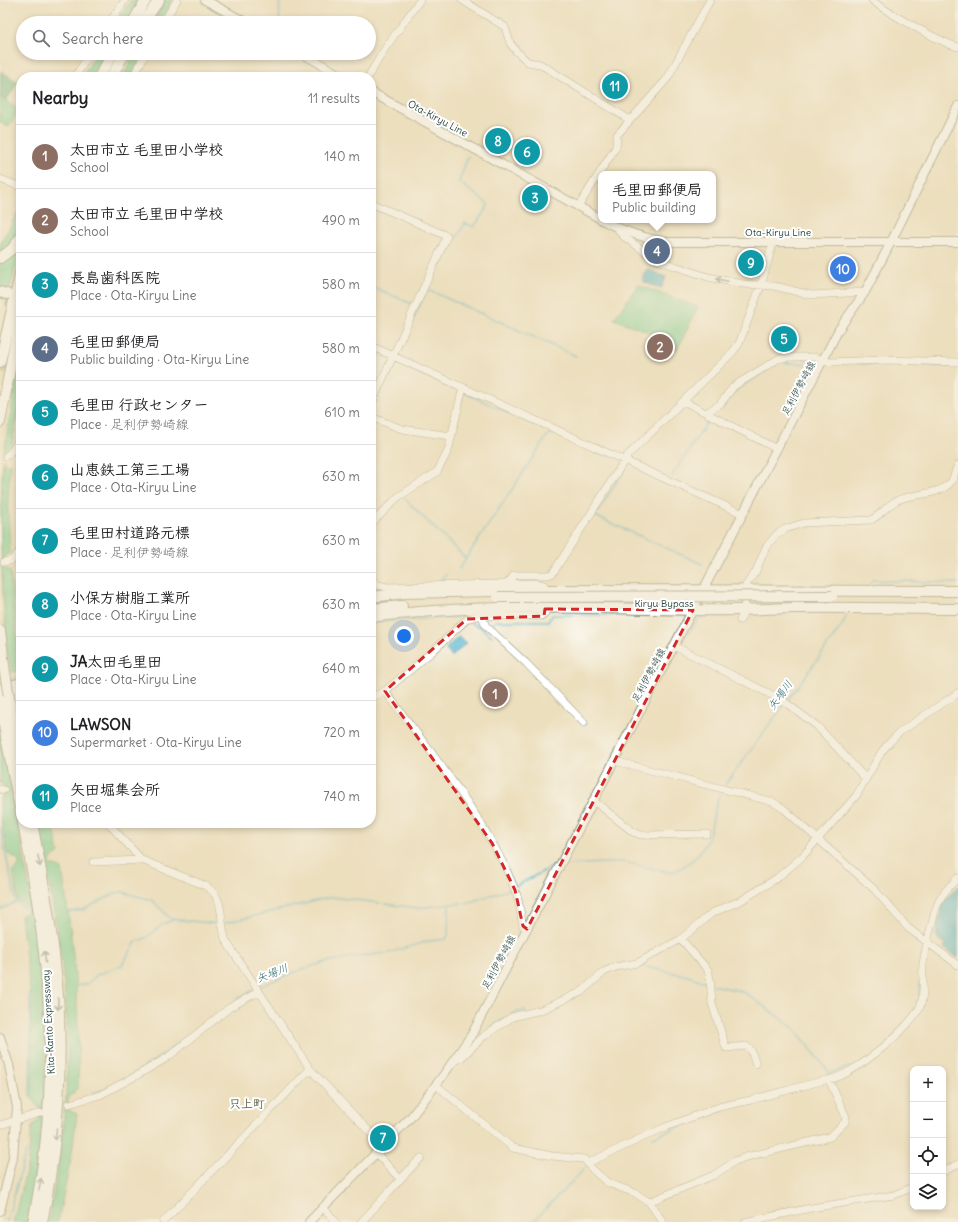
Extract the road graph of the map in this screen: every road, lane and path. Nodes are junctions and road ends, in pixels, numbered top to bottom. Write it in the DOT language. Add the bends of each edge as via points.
graph roads {
  1 [pos="125,0"];
  2 [pos="146,0"];
  3 [pos="159,0"];
  4 [pos="177,0"];
  5 [pos="205,0"];
  6 [pos="420,0"];
  7 [pos="462,0"];
  8 [pos="710,0"];
  9 [pos="872,0"];
  10 [pos="114,16"];
  11 [pos="136,16"];
  12 [pos="148,16"];
  13 [pos="167,16"];
  14 [pos="234,16"];
  15 [pos="958,47"];
  16 [pos="86,60"];
  17 [pos="109,60"];
  18 [pos="121,60"];
  19 [pos="126,60"];
  20 [pos="142,60"];
  21 [pos="314,60"];
  22 [pos="79,72"];
  23 [pos="102,72"];
  24 [pos="114,72"];
  25 [pos="119,72"];
  26 [pos="136,72"];
  27 [pos="335,72"];
  28 [pos="371,72"];
  29 [pos="376,95"];
  30 [pos="958,106"];
  31 [pos="630,120"];
  32 [pos="601,171"];
  33 [pos="598,175"];
  34 [pos="0,178"];
  35 [pos="16,185"];
  36 [pos="376,205"];
  37 [pos="578,207"];
  38 [pos="598,218"];
  39 [pos="607,223"];
  40 [pos="616,228"];
  41 [pos="891,242"];
  42 [pos="958,242"];
  43 [pos="773,243"];
  44 [pos="16,244"];
  45 [pos="0,258"];
  46 [pos="761,285"];
  47 [pos="16,292"];
  48 [pos="865,292"];
  49 [pos="16,336"];
  50 [pos="376,348"];
  51 [pos="16,353"];
  52 [pos="393,356"];
  53 [pos="824,360"];
  54 [pos="0,362"];
  55 [pos="958,362"];
  56 [pos="463,387"];
  57 [pos="376,394"];
  58 [pos="3,400"];
  59 [pos="683,401"];
  60 [pos="710,415"];
  61 [pos="376,419"];
  62 [pos="0,422"];
  63 [pos="451,436"];
  64 [pos="16,443"];
  65 [pos="777,449"];
  66 [pos="6,456"];
  67 [pos="624,463"];
  68 [pos="958,464"];
  69 [pos="743,514"];
  70 [pos="376,519"];
  71 [pos="16,556"];
  72 [pos="4,562"];
  73 [pos="376,583"];
  74 [pos="508,583"];
  75 [pos="704,590"];
  76 [pos="744,590"];
  77 [pos="545,591"];
  78 [pos="958,591"];
  79 [pos="376,596"];
  80 [pos="958,596"];
  81 [pos="498,600"];
  82 [pos="832,600"];
  83 [pos="376,602"];
  84 [pos="958,604"];
  85 [pos="376,609"];
  86 [pos="545,609"];
  87 [pos="693,610"];
  88 [pos="958,610"];
  89 [pos="376,615"];
  90 [pos="742,615"];
  91 [pos="482,616"];
  92 [pos="0,630"];
  93 [pos="674,646"];
  94 [pos="16,684"];
  95 [pos="0,689"];
  96 [pos="385,691"];
  97 [pos="958,693"];
  98 [pos="16,694"];
  99 [pos="376,696"];
  100 [pos="0,699"];
  101 [pos="16,701"];
  102 [pos="0,706"];
  103 [pos="16,708"];
  104 [pos="0,713"];
  105 [pos="584,723"];
  106 [pos="10,736"];
  107 [pos="16,753"];
  108 [pos="615,761"];
  109 [pos="16,779"];
  110 [pos="866,779"];
  111 [pos="594,801"];
  112 [pos="24,828"];
  113 [pos="33,828"];
  114 [pos="113,828"];
  115 [pos="707,834"];
  116 [pos="817,840"];
  117 [pos="142,860"];
  118 [pos="93,862"];
  119 [pos="958,878"];
  120 [pos="527,929"];
  121 [pos="681,938"];
  122 [pos="928,944"];
  123 [pos="958,964"];
  124 [pos="258,992"];
  125 [pos="0,1037"];
  126 [pos="0,1055"];
  127 [pos="452,1063"];
  128 [pos="756,1064"];
  129 [pos="310,1069"];
  130 [pos="830,1080"];
  131 [pos="436,1085"];
  132 [pos="69,1104"];
  133 [pos="40,1113"];
  134 [pos="15,1121"];
  135 [pos="0,1125"];
  136 [pos="383,1146"];
  137 [pos="376,1154"];
  138 [pos="421,1158"];
  139 [pos="588,1162"];
  140 [pos="958,1164"];
  141 [pos="946,1170"];
  142 [pos="400,1179"];
  143 [pos="910,1188"];
  144 [pos="649,1202"];
  145 [pos="323,1207"];
  146 [pos="0,1211"];
  147 [pos="33,1222"];
  148 [pos="42,1222"];
  149 [pos="163,1222"];
  150 [pos="309,1222"];
  151 [pos="336,1222"];
  152 [pos="361,1222"];
  153 [pos="663,1222"];
  154 [pos="746,1222"];
  1 -- 10 [label="street"];
  2 -- 11 [label="highway"];
  3 -- 12 [label="highway"];
  4 -- 13 [label="street"];
  5 -- 14 [label="main road"];
  6 -- 28 [label="street"];
  7 -- 31 [label="street" via="505,27 510,43 527,61 540,64"];
  8 -- 31 [label="street" via="667,79"];
  9 -- 15 [label="street" via="880,8"];
  16 -- 22 [label="street"];
  17 -- 23 [label="highway"];
  18 -- 24 [label="highway"];
  19 -- 25 [label="highway"];
  20 -- 26 [label="street"];
  21 -- 27 [label="main road"];
  29 -- 37 [label="main road, Ota-Kiryu Line"];
  30 -- 41 [label="main road, 足利伊勢崎線"];
  31 -- 32 [label="street" via="617,135 616,147"];
  33 -- 37 [label="street"];
  34 -- 35 [label="street"];
  36 -- 52 [label="street" via="447,236"];
  37 -- 38 [label="main road, Ota-Kiryu Line"];
  39 -- 40 [label="main road, Ota-Kiryu Line"];
  40 -- 43 [label="main road, Ota-Kiryu Line" via="643,238 669,242"];
  46 -- 40 [label="street, one-way" via="714,278 657,260 619,233"];
  41 -- 42 [label="main road, Ota-Kiryu Line"];
  41 -- 43 [label="main road, Ota-Kiryu Line"];
  41 -- 48 [label="main road, 足利伊勢崎線"];
  43 -- 46 [label="street"];
  44 -- 45 [label="highway"];
  46 -- 48 [label="street" via="811,295"];
  46 -- 59 [label="street" via="747,325 735,349"];
  47 -- 54 [label="highway"];
  48 -- 53 [label="main road, 足利伊勢崎線" via="840,329"];
  49 -- 58 [label="highway"];
  50 -- 52 [label="street"];
  51 -- 58 [label="highway"];
  52 -- 56 [label="street"];
  52 -- 57 [label="street"];
  53 -- 55 [label="street"];
  53 -- 60 [label="street" via="799,356 778,359 734,386"];
  53 -- 65 [label="main road, 足利伊勢崎線"];
  56 -- 63 [label="street"];
  56 -- 67 [label="street"];
  58 -- 62 [label="highway"];
  59 -- 60 [label="street"];
  59 -- 67 [label="street" via="628,455"];
  60 -- 65 [label="street"];
  61 -- 63 [label="street" via="402,429"];
  63 -- 70 [label="street" via="448,451 437,472 398,497"];
  64 -- 66 [label="street" via="11,453"];
  65 -- 69 [label="main road, 足利伊勢崎線"];
  67 -- 69 [label="street"];
  67 -- 74 [label="street" via="551,575 514,575"];
  68 -- 76 [label="street" via="949,484 933,492 906,496 871,520 804,523 785,529 766,547 756,571"];
  69 -- 75 [label="main road, 足利伊勢崎線"];
  71 -- 72 [label="street" via="12,560"];
  73 -- 74 [label="street" via="387,588"];
  74 -- 77 [label="street" via="542,584"];
  75 -- 76 [label="highway"];
  75 -- 77 [label="highway"];
  75 -- 87 [label="main road, 足利伊勢崎線"];
  76 -- 78 [label="highway"];
  76 -- 90 [label="street"];
  77 -- 79 [label="highway" via="405,593"];
  77 -- 86 [label="street"];
  80 -- 82 [label="highway, Kiryu Bypass"];
  81 -- 82 [label="highway, Kiryu Bypass"];
  81 -- 83 [label="highway, Kiryu Bypass" via="405,599"];
  81 -- 85 [label="highway, Kiryu Bypass"];
  82 -- 84 [label="highway, Kiryu Bypass"];
  86 -- 87 [label="highway"];
  86 -- 89 [label="highway" via="449,610"];
  86 -- 91 [label="street" via="541,616"];
  87 -- 90 [label="highway"];
  87 -- 93 [label="main road, 足利伊勢崎線"];
  88 -- 90 [label="highway" via="795,608"];
  91 -- 96 [label="street" via="467,619"];
  91 -- 105 [label="street" via="486,626"];
  92 -- 106 [label="highway, bridge"];
  93 -- 108 [label="main road, 足利伊勢崎線"];
  93 -- 110 [label="street" via="782,700 817,726"];
  94 -- 95 [label="highway"];
  96 -- 99 [label="street"];
  96 -- 120 [label="street" via="473,811 514,888 523,926"];
  97 -- 110 [label="street" via="900,732 882,751"];
  98 -- 100 [label="highway"];
  100 -- 106 [label="highway, bridge"];
  101 -- 102 [label="highway"];
  103 -- 104 [label="highway"];
  106 -- 107 [label="highway"];
  106 -- 109 [label="highway"];
  108 -- 111 [label="main road, 足利伊勢崎線"];
  108 -- 116 [label="street" via="773,802"];
  110 -- 116 [label="street" via="856,796"];
  111 -- 115 [label="street" via="633,832 641,835"];
  111 -- 120 [label="main road, 足利伊勢崎線"];
  147 -- 112 [label="highway, Kita-Kanto Expressway, one-way" via="45,1155 51,1046 44,951"];
  113 -- 148 [label="highway, Kita-Kanto Expressway, one-way" via="54,952 59,1030 54,1159"];
  114 -- 117 [label="street"];
  116 -- 121 [label="street" via="778,878 742,900 712,913"];
  116 -- 122 [label="street" via="875,890 908,928"];
  117 -- 118 [label="street"];
  117 -- 124 [label="street" via="206,886 215,893 226,941"];
  119 -- 122 [label="street" via="939,900"];
  120 -- 127 [label="main road, 足利伊勢崎線" via="472,1034"];
  121 -- 127 [label="street" via="637,963 604,972 581,992 541,1010 512,1017"];
  121 -- 128 [label="street" via="708,970 712,1003 726,1048 746,1046 751,1050"];
  122 -- 123 [label="street"];
  122 -- 130 [label="street" via="923,964 921,1003 911,1020 875,1054 834,1080"];
  124 -- 129 [label="street"];
  124 -- 132 [label="street" via="229,1008 168,1056 143,1072 100,1095"];
  125 -- 134 [label="main road" via="16,1095"];
  126 -- 134 [label="main road"];
  127 -- 131 [label="main road, 足利伊勢崎線"];
  129 -- 136 [label="street"];
  129 -- 149 [label="street"];
  130 -- 139 [label="street" via="719,1107 663,1128"];
  130 -- 144 [label="street" via="846,1117 845,1122 830,1137 746,1157 735,1161 714,1176"];
  131 -- 136 [label="main road, 足利伊勢崎線" via="410,1118"];
  131 -- 139 [label="street" via="513,1148 584,1159"];
  133 -- 134 [label="street"];
  134 -- 135 [label="street"];
  134 -- 146 [label="main road" via="13,1157"];
  136 -- 137 [label="main road, 足利伊勢崎線"];
  137 -- 142 [label="street"];
  137 -- 145 [label="main road, 足利伊勢崎線"];
  138 -- 142 [label="street"];
  139 -- 144 [label="street" via="608,1183 635,1193"];
  140 -- 141 [label="street"];
  142 -- 152 [label="street" via="384,1200"];
  143 -- 154 [label="street" via="894,1195 811,1208"];
  144 -- 153 [label="street"];
  145 -- 150 [label="main road, 足利伊勢崎線"];
  145 -- 151 [label="street"];
}
